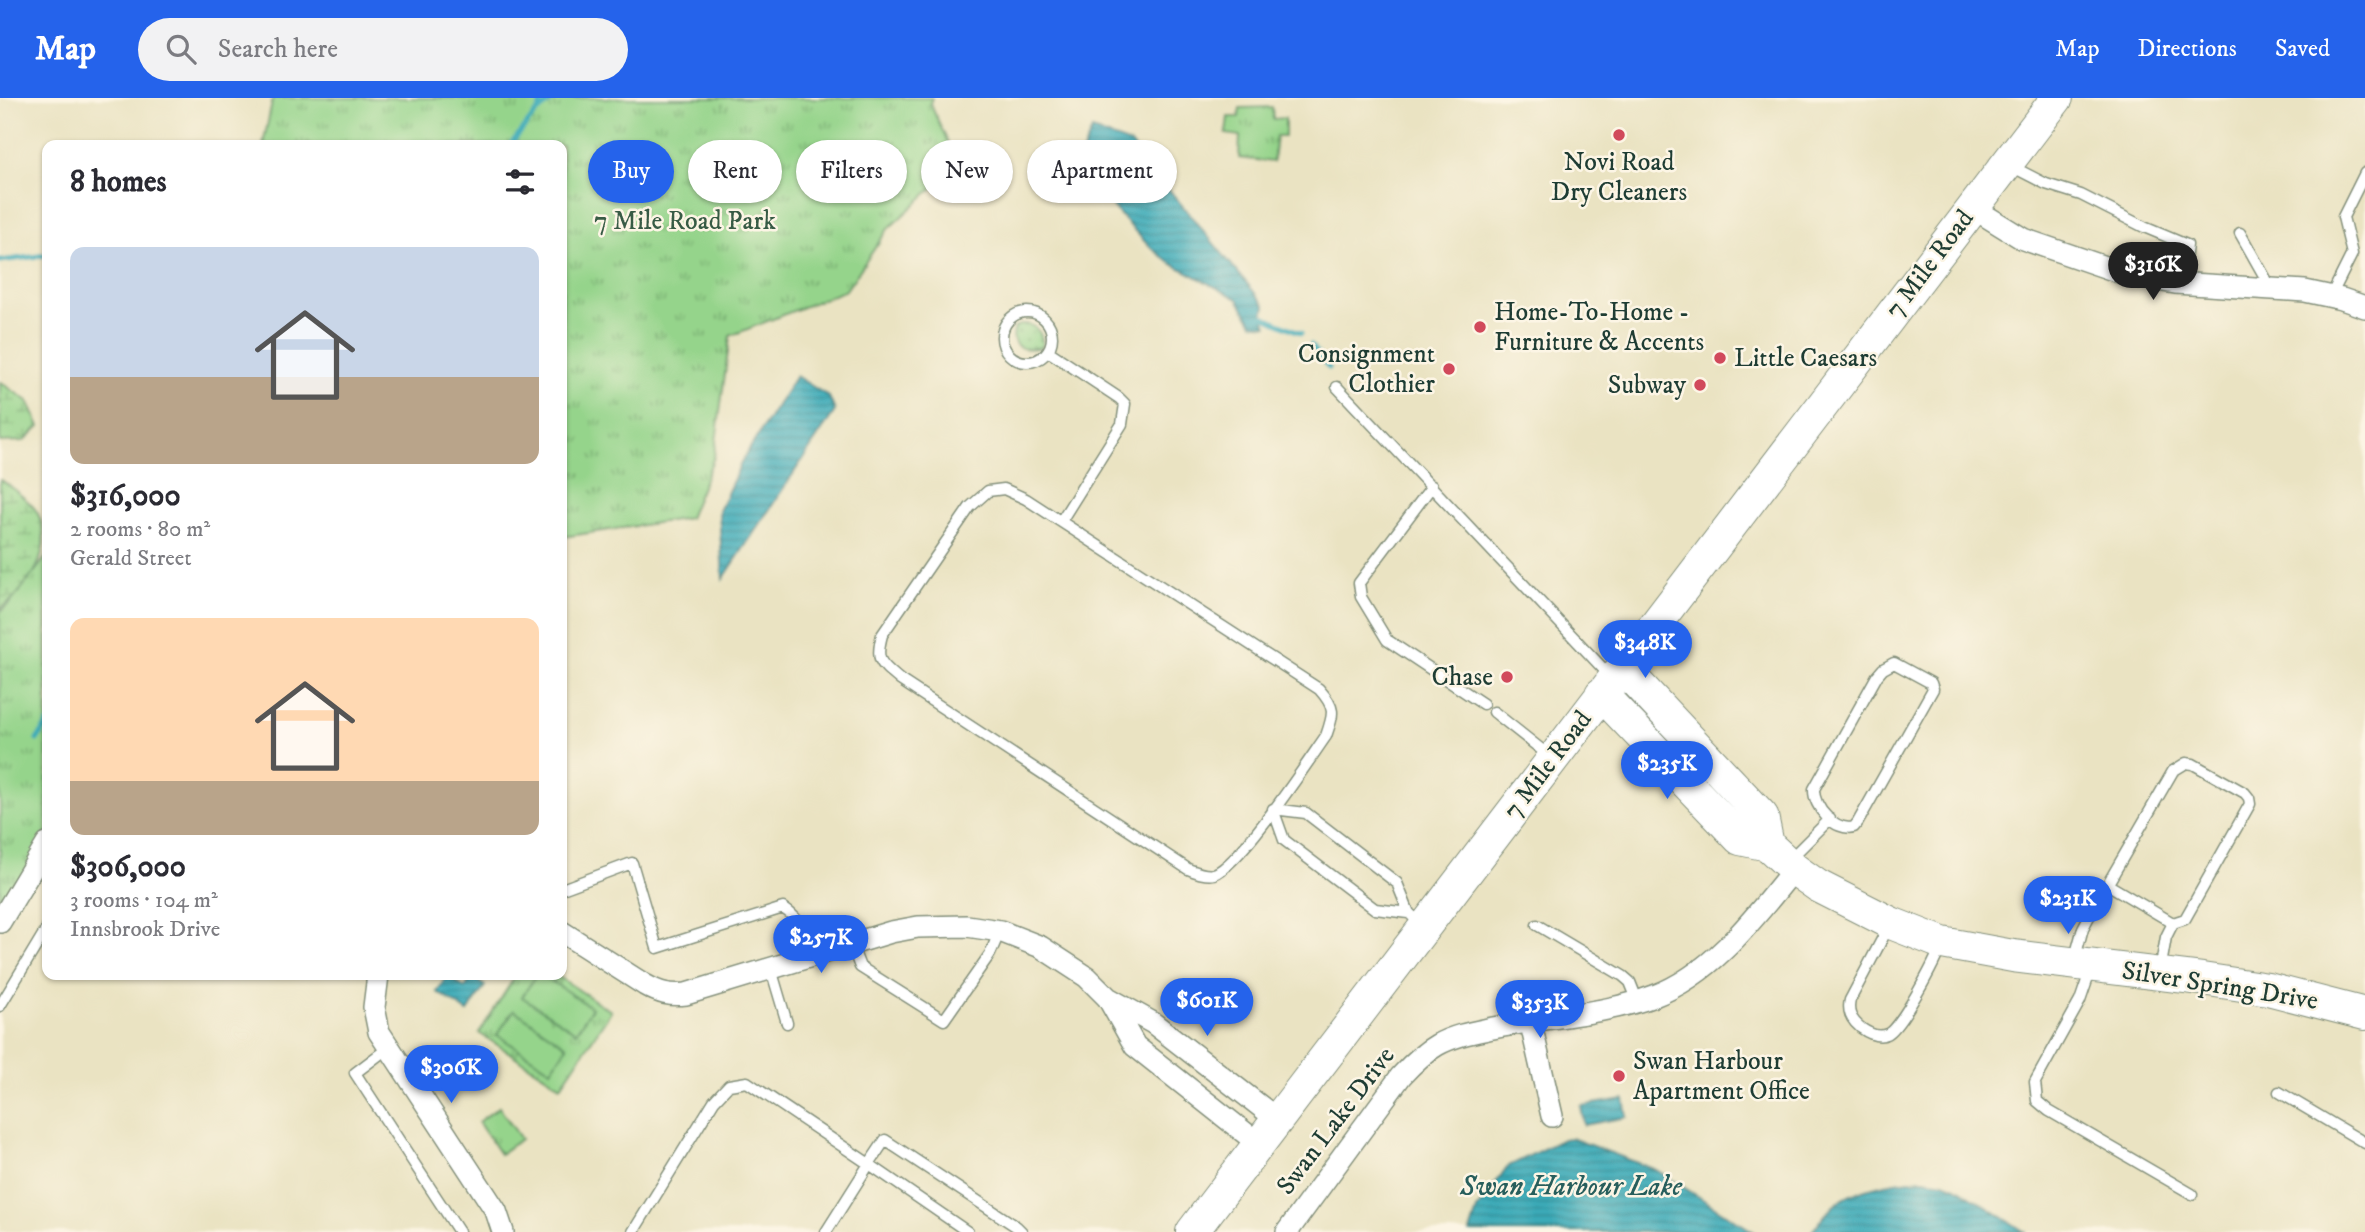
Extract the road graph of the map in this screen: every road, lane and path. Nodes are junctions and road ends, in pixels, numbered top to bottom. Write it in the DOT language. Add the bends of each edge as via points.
graph roads {
  1 [pos="2057,98"];
  2 [pos="2007,164"];
  3 [pos="2365,173"];
  4 [pos="1973,208"];
  5 [pos="2240,233"];
  6 [pos="2182,284"];
  7 [pos="2271,289"];
  8 [pos="2331,296"];
  9 [pos="2365,307"];
  10 [pos="1048,351"];
  11 [pos="1337,387"];
  12 [pos="1432,486"];
  13 [pos="1061,522"];
  14 [pos="1612,680"];
  15 [pos="1483,704"];
  16 [pos="1494,712"];
  17 [pos="1553,758"];
  18 [pos="1273,809"];
  19 [pos="1830,819"];
  20 [pos="42,852"];
  21 [pos="1783,859"];
  22 [pos="2107,884"];
  23 [pos="567,887"];
  24 [pos="1417,921"];
  25 [pos="0,922"];
  26 [pos="1891,923"];
  27 [pos="2173,923"];
  28 [pos="1537,925"];
  29 [pos="1000,931"];
  30 [pos="567,935"];
  31 [pos="42,936"];
  32 [pos="1942,943"];
  33 [pos="851,944"];
  34 [pos="810,957"];
  35 [pos="2082,965"];
  36 [pos="771,969"];
  37 [pos="2160,975"];
  38 [pos="377,980"];
  39 [pos="1108,998"];
  40 [pos="1637,1002"];
  41 [pos="0,1006"];
  42 [pos="2365,1014"];
  43 [pos="1530,1020"];
  44 [pos="787,1023"];
  45 [pos="388,1048"];
  46 [pos="2279,1093"];
  47 [pos="1552,1116"];
  48 [pos="1268,1132"];
  49 [pos="2364,1141"];
  50 [pos="869,1164"];
  51 [pos="2192,1194"];
  52 [pos="1295,1227"];
  53 [pos="500,1231"];
  54 [pos="459,1232"];
  55 [pos="633,1232"];
  56 [pos="826,1232"];
  57 [pos="968,1232"];
  58 [pos="1022,1232"];
  59 [pos="1192,1232"];
  1 -- 2 [label="street, 7 Mile Road"];
  2 -- 4 [label="street, 7 Mile Road"];
  2 -- 6 [label="lane" via="2187,246"];
  3 -- 8 [label="lane" via="2343,217 2352,254"];
  4 -- 6 [label="street" via="2023,239 2123,274"];
  4 -- 14 [label="street, 7 Mile Road"];
  5 -- 7 [label="lane"];
  6 -- 7 [label="street"];
  7 -- 8 [label="street"];
  8 -- 9 [label="street"];
  10 -- 10 [label="lane" via="1053,336 1041,315 1026,311 1006,323 1002,339 1009,355 1025,362 1042,358"];
  10 -- 13 [label="lane" via="1125,404 1122,424"];
  11 -- 12 [label="lane"];
  12 -- 14 [label="lane"];
  12 -- 15 [label="lane" via="1364,575 1359,583 1361,597 1387,640"];
  13 -- 18 [label="lane" via="1319,689 1330,701 1332,717 1326,736"];
  13 -- 18 [label="lane" via="1004,489 988,491 970,507 882,635 877,652 884,667 1188,869 1217,873"];
  14 -- 17 [label="street, 7 Mile Road"];
  14 -- 21 [label="street" via="1762,816"];
  16 -- 17 [label="lane"];
  17 -- 24 [label="street, 7 Mile Road"];
  18 -- 24 [label="lane" via="1284,840 1375,909"];
  18 -- 24 [label="lane" via="1306,813 1397,883"];
  19 -- 19 [label="lane" via="1845,828 1854,827 1932,692 1931,683 1894,663 1877,676 1814,789 1816,805"];
  19 -- 21 [label="lane"];
  20 -- 25 [label="street"];
  21 -- 26 [label="street, Silver Spring Drive" via="1827,891"];
  21 -- 40 [label="street, Swan Lake Drive" via="1732,941 1700,970 1665,992"];
  22 -- 27 [label="lane"];
  22 -- 27 [label="lane" via="2179,765 2193,764 2238,789 2249,798 2248,811 2185,919"];
  22 -- 35 [label="lane" via="2083,928"];
  23 -- 34 [label="lane" via="632,863 657,948 783,908 804,928"];
  24 -- 48 [label="street, 7 Mile Road"];
  26 -- 32 [label="street, Silver Spring Drive"];
  26 -- 32 [label="lane" via="1849,1006 1850,1017 1873,1035 1888,1034 1898,1025"];
  27 -- 37 [label="lane" via="2166,936"];
  28 -- 40 [label="lane" via="1623,976"];
  29 -- 33 [label="street" via="918,927"];
  29 -- 33 [label="lane" via="990,954 944,1020 860,967"];
  29 -- 39 [label="street" via="1058,956"];
  30 -- 36 [label="street" via="666,994 686,994"];
  31 -- 41 [label="lane"];
  32 -- 35 [label="street, Silver Spring Drive"];
  33 -- 34 [label="street"];
  34 -- 36 [label="street"];
  35 -- 37 [label="street, Silver Spring Drive"];
  35 -- 51 [label="lane" via="2088,982 2037,1075 2036,1101"];
  36 -- 44 [label="lane"];
  37 -- 42 [label="street, Silver Spring Drive" via="2268,989"];
  38 -- 45 [label="street" via="375,1021"];
  39 -- 48 [label="street" via="1153,1023"];
  39 -- 48 [label="street" via="1135,1046"];
  40 -- 43 [label="street, Swan Lake Drive"];
  43 -- 47 [label="street"];
  43 -- 52 [label="street, Swan Lake Drive" via="1461,1034 1418,1058"];
  45 -- 53 [label="street" via="496,1210"];
  45 -- 54 [label="lane" via="355,1073"];
  46 -- 49 [label="lane"];
  48 -- 59 [label="street, 7 Mile Road"];
  50 -- 55 [label="lane" via="747,1082 729,1085 714,1101"];
  50 -- 56 [label="lane"];
  50 -- 57 [label="lane"];
  50 -- 58 [label="lane" via="884,1140"];
}
